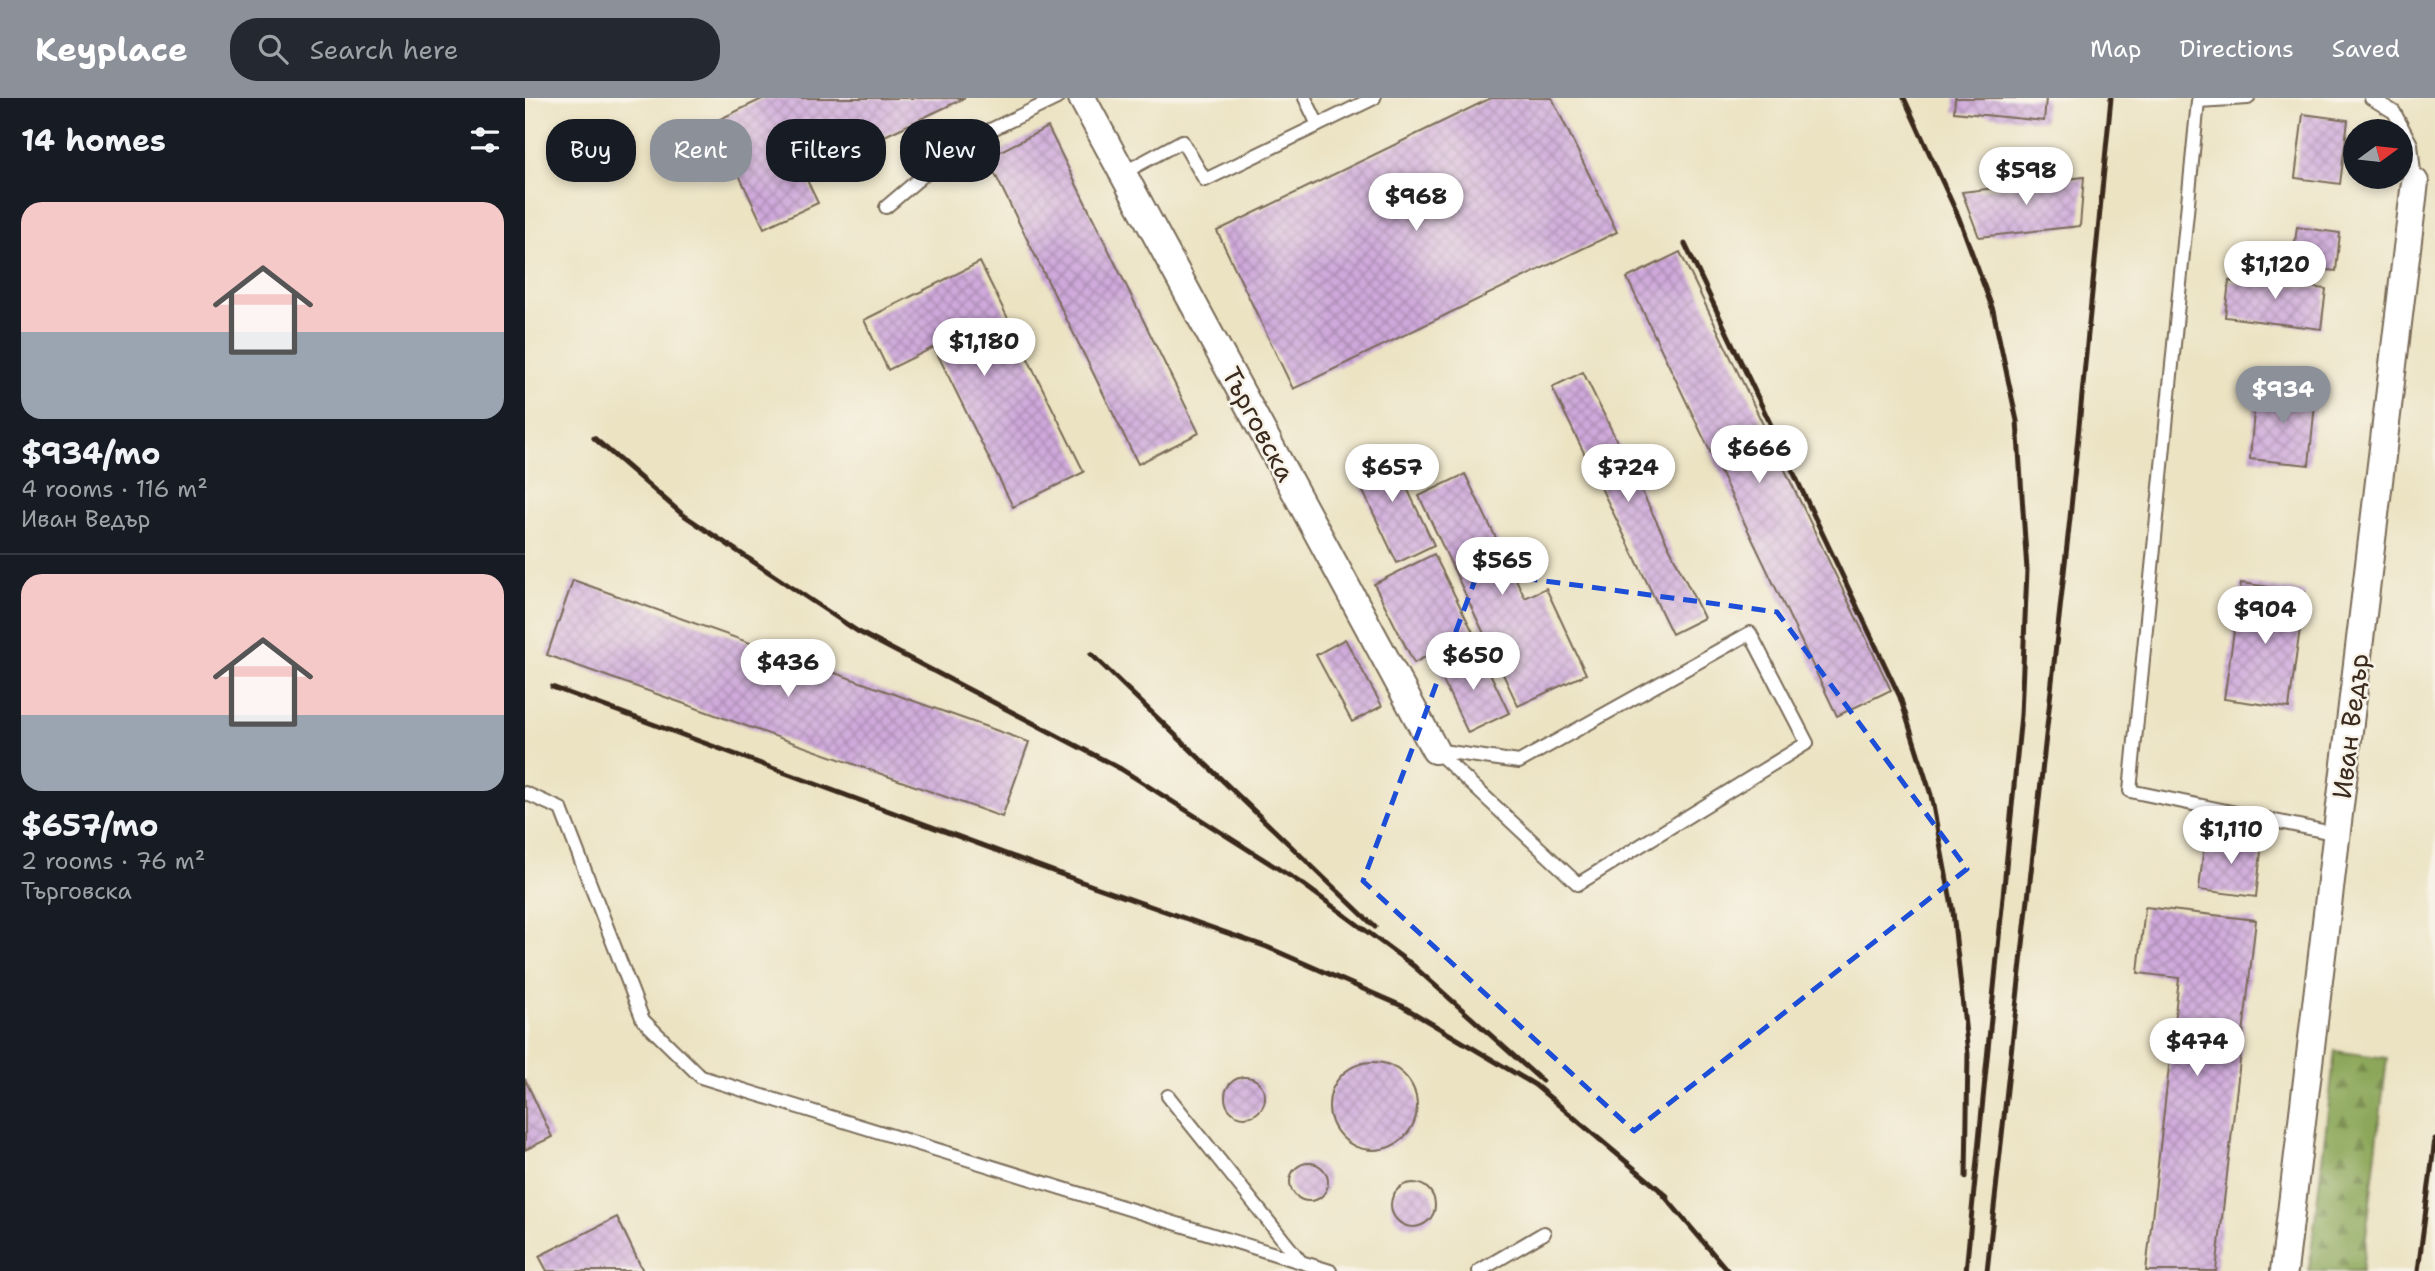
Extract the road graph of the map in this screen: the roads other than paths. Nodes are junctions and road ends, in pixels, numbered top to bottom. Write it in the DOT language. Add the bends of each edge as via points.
graph roads {
  1 [pos="1057,98"];
  2 [pos="1082,98"];
  3 [pos="1305,98"];
  4 [pos="1374,98"];
  5 [pos="2248,98"];
  6 [pos="2371,98"];
  7 [pos="1318,125"];
  8 [pos="1123,173"];
  9 [pos="2415,181"];
  10 [pos="886,207"];
  11 [pos="1434,750"];
  12 [pos="525,793"];
  13 [pos="2337,834"];
  14 [pos="1168,1096"];
  15 [pos="1543,1233"];
  16 [pos="1301,1262"];
  17 [pos="1330,1271"];
  18 [pos="1479,1271"];
  19 [pos="2284,1271"];
  1 -- 10 [label="lane" via="959,145"];
  2 -- 8 [label="street, Търговска"];
  3 -- 7 [label="lane"];
  4 -- 7 [label="lane"];
  5 -- 13 [label="lane" via="2198,101 2130,791"];
  6 -- 9 [label="lane" via="2394,112 2411,144"];
  7 -- 8 [label="lane" via="1205,180 1182,141"];
  8 -- 11 [label="street, Търговска"];
  9 -- 13 [label="street, Иван Ведър"];
  11 -- 11 [label="lane" via="1578,884 1807,743 1750,633 1518,762"];
  12 -- 16 [label="lane" via="561,809 643,1020 701,1077"];
  13 -- 19 [label="street, Иван Ведър"];
  14 -- 16 [label="lane"];
  15 -- 18 [label="lane"];
  16 -- 17 [label="lane"];
}
